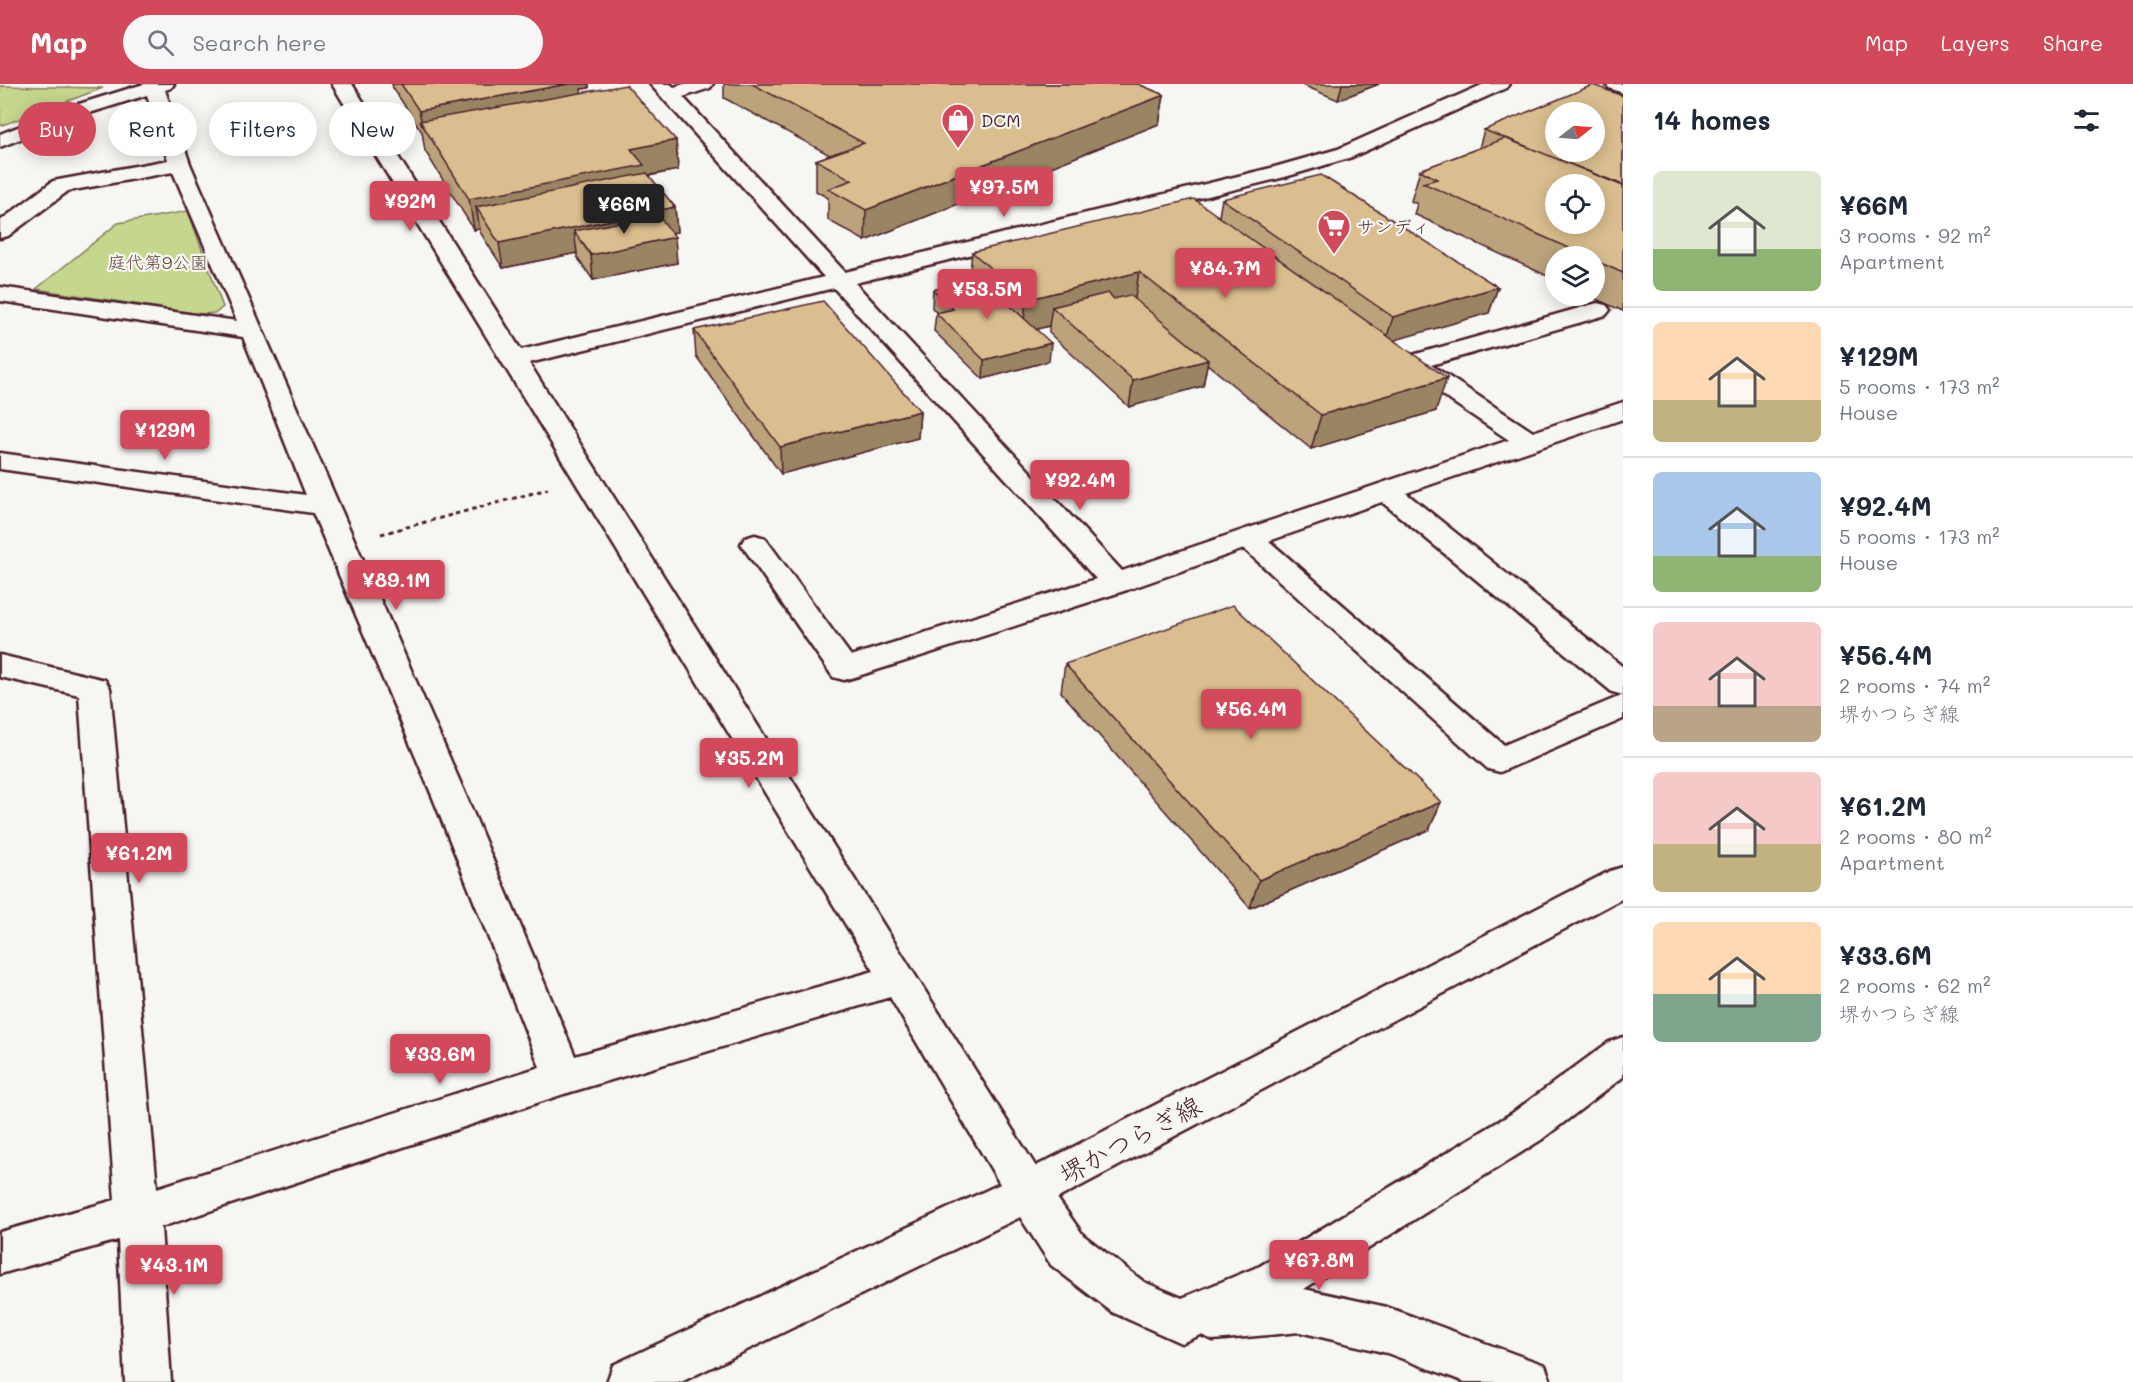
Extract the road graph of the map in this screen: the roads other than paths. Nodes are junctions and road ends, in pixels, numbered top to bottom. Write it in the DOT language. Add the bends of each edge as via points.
graph roads {
  1 [pos="342,84"];
  2 [pos="703,84"];
  3 [pos="1499,84"];
  4 [pos="1616,84"];
  5 [pos="159,85"];
  6 [pos="1623,87"];
  7 [pos="665,90"];
  8 [pos="0,141"];
  9 [pos="180,164"];
  10 [pos="0,231"];
  11 [pos="840,279"];
  12 [pos="0,294"];
  13 [pos="1598,309"];
  14 [pos="253,331"];
  15 [pos="512,360"];
  16 [pos="1623,410"];
  17 [pos="1530,442"];
  18 [pos="0,461"];
  19 [pos="1386,491"];
  20 [pos="324,506"];
  21 [pos="1248,538"];
  22 [pos="755,544"];
  23 [pos="1116,583"];
  24 [pos="0,666"];
  25 [pos="1623,684"];
  26 [pos="1623,706"];
  27 [pos="1623,881"];
  28 [pos="899,979"];
  29 [pos="1623,1054"];
  30 [pos="564,1077"];
  31 [pos="1028,1192"];
  32 [pos="138,1214"];
  33 [pos="0,1253"];
  34 [pos="1181,1321"];
  35 [pos="148,1382"];
  36 [pos="630,1382"];
  37 [pos="1528,1382"];
  1 -- 15 [label="street"];
  2 -- 7 [label="street"];
  3 -- 11 [label="street" via="1377,140 1289,170"];
  4 -- 6 [label="street"];
  5 -- 8 [label="street" via="73,111"];
  5 -- 9 [label="street"];
  7 -- 11 [label="street"];
  9 -- 10 [label="street" via="61,186"];
  9 -- 14 [label="street"];
  11 -- 15 [label="street"];
  11 -- 23 [label="street"];
  12 -- 14 [label="street"];
  13 -- 17 [label="street" via="1411,363"];
  14 -- 20 [label="street"];
  15 -- 28 [label="street"];
  16 -- 17 [label="street"];
  17 -- 19 [label="street"];
  18 -- 20 [label="street"];
  19 -- 21 [label="street"];
  19 -- 25 [label="street"];
  20 -- 30 [label="street" via="450,798"];
  21 -- 23 [label="street"];
  21 -- 26 [label="street" via="1500,759"];
  22 -- 23 [label="street" via="844,669"];
  24 -- 32 [label="street" via="94,688"];
  27 -- 31 [label="street, 堺かつらぎ線"];
  28 -- 30 [label="street"];
  28 -- 31 [label="street"];
  29 -- 34 [label="street" via="1526,1127 1276,1281"];
  30 -- 32 [label="street"];
  31 -- 34 [label="street" via="1067,1250 1128,1297"];
  31 -- 36 [label="street, 堺かつらぎ線"];
  32 -- 33 [label="street"];
  32 -- 35 [label="street"];
  34 -- 37 [label="street" via="1300,1310 1387,1330"];
}
